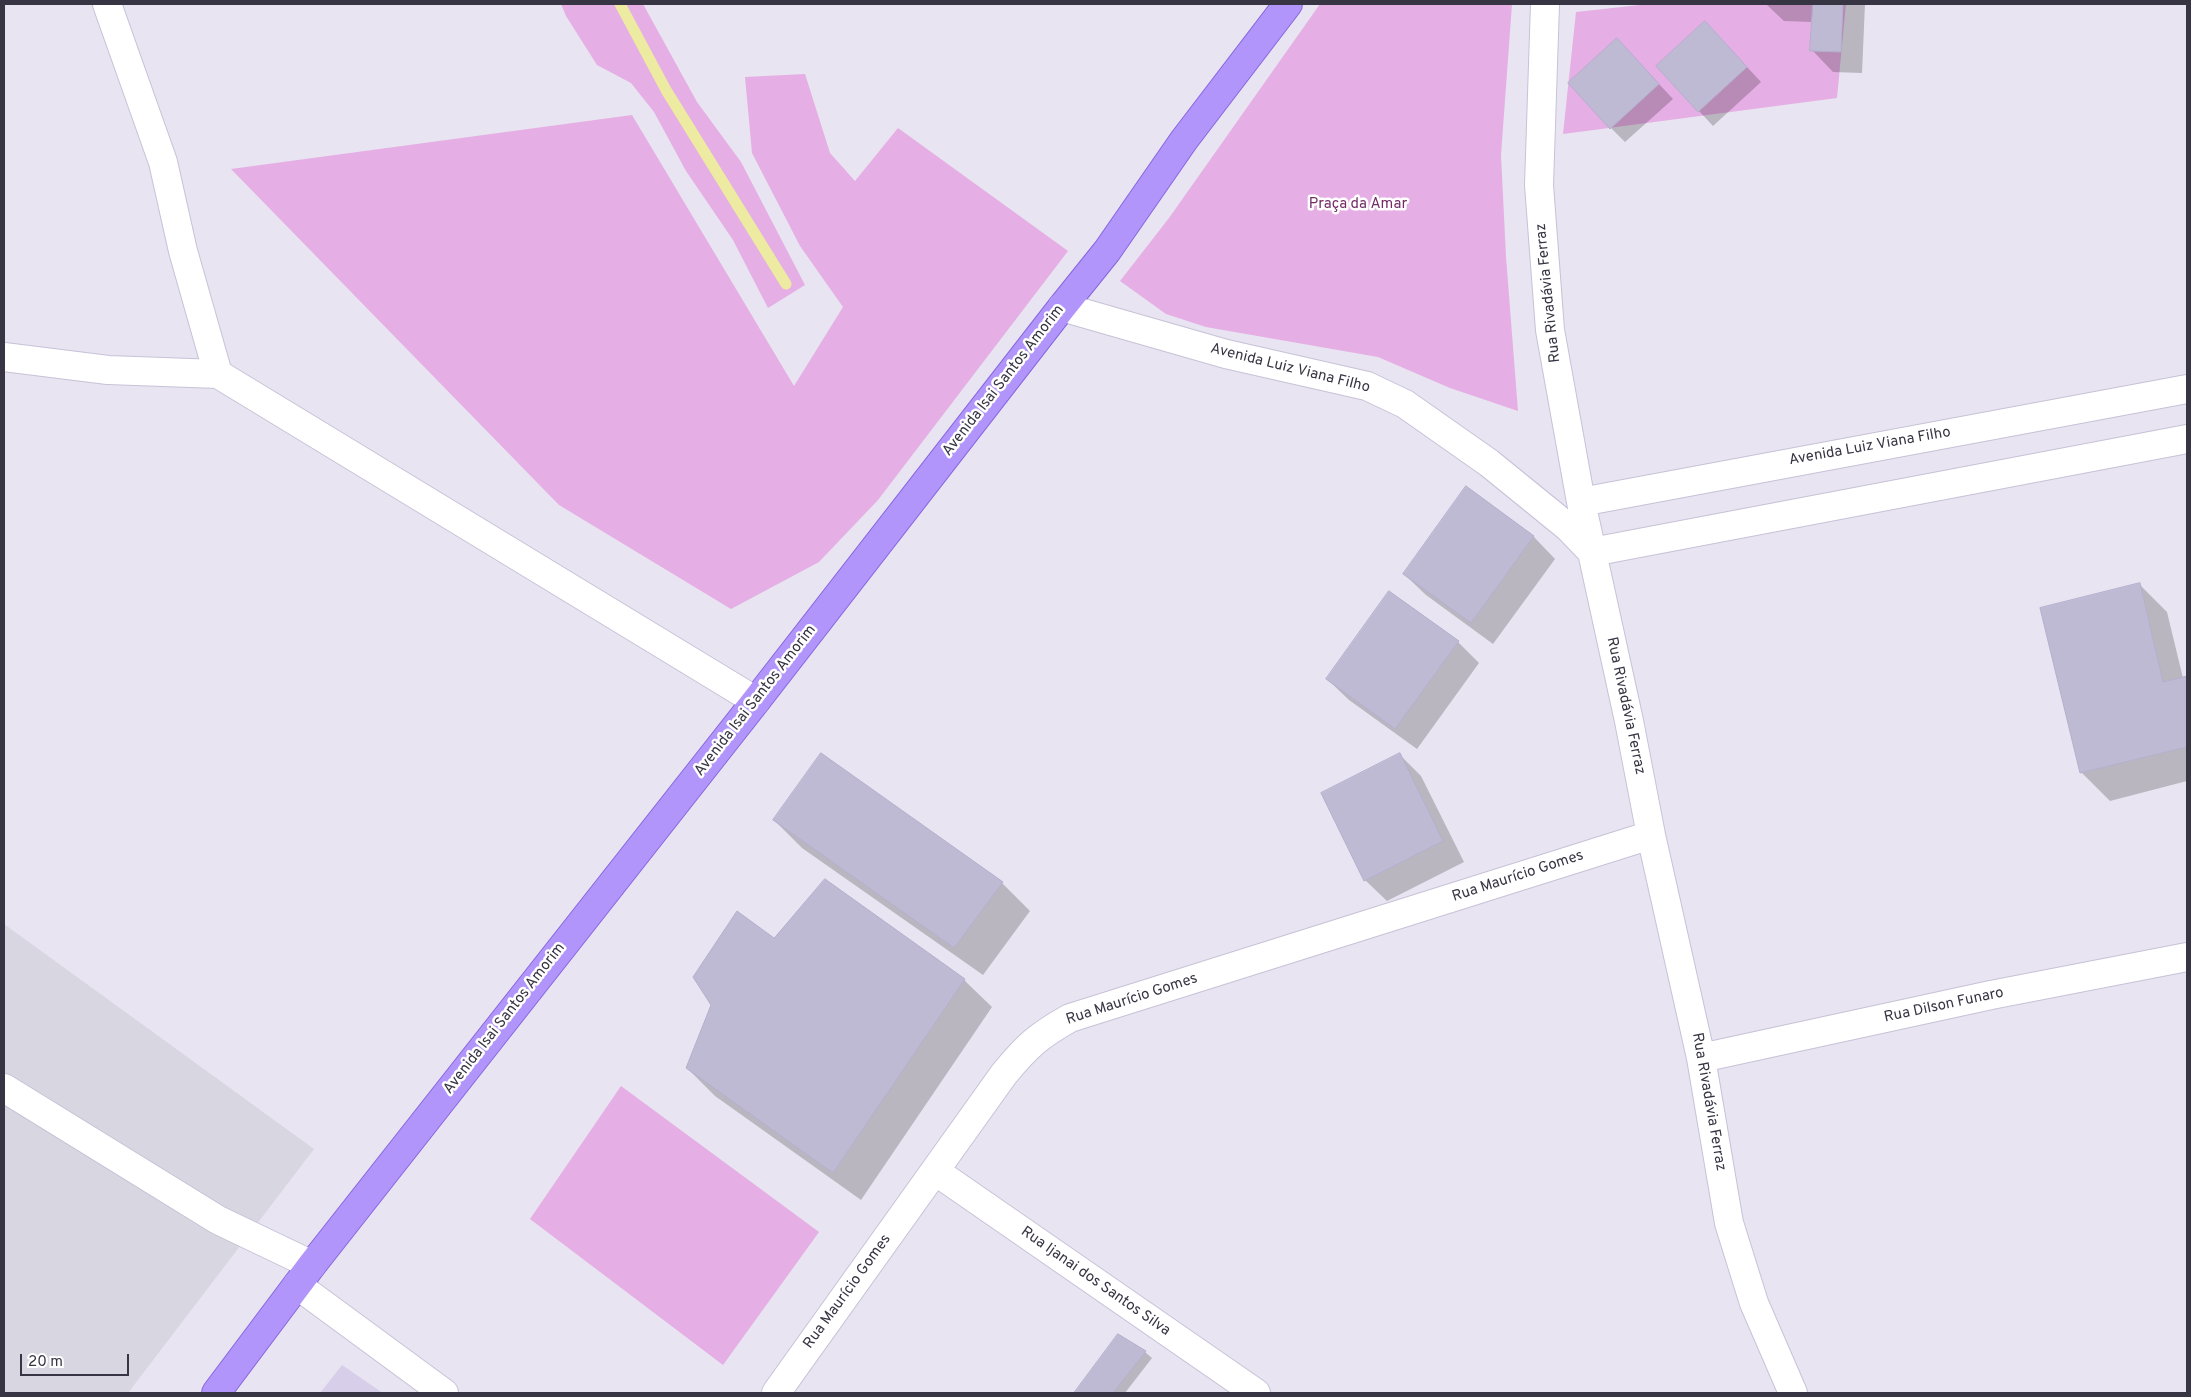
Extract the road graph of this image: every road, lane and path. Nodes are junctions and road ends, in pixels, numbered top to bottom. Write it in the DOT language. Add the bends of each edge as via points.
graph roads {
  1 [pos="108,4"];
  2 [pos="1288,4"];
  3 [pos="1545,4"];
  4 [pos="1062,307"];
  5 [pos="4,357"];
  6 [pos="218,374"];
  7 [pos="2187,389"];
  8 [pos="2187,440"];
  9 [pos="1581,502"];
  10 [pos="1569,528"];
  11 [pos="1592,552"];
  12 [pos="756,701"];
  13 [pos="1651,835"];
  14 [pos="2187,956"];
  15 [pos="1701,1058"];
  16 [pos="4,1088"];
  17 [pos="935,1171"];
  18 [pos="304,1275"];
  19 [pos="216,1393"];
  20 [pos="444,1393"];
  21 [pos="776,1393"];
  22 [pos="1256,1393"];
  23 [pos="1793,1393"];
  1 -- 6 [label="street" via="163,162 183,251"];
  2 -- 4 [label="main road, Avenida Isai Santos Amorim" via="1184,140 1108,251"];
  3 -- 9 [label="street, Rua Rivadávia Ferraz" via="1539,185 1550,330"];
  4 -- 10 [label="street, Avenida Luiz Viana Filho" via="1226,354 1367,386 1405,404 1440,428"];
  4 -- 12 [label="main road, Avenida Isai Santos Amorim"];
  5 -- 6 [label="street" via="108,370"];
  6 -- 12 [label="street"];
  7 -- 9 [label="street, Avenida Luiz Viana Filho"];
  8 -- 11 [label="street"];
  9 -- 10 [label="street"];
  9 -- 11 [label="street, Rua Rivadávia Ferraz"];
  10 -- 11 [label="street, Avenida Luiz Viana Filho"];
  11 -- 13 [label="street, Rua Rivadávia Ferraz" via="1630,721"];
  12 -- 18 [label="main road, Avenida Isai Santos Amorim"];
  13 -- 15 [label="street, Rua Rivadávia Ferraz"];
  13 -- 17 [label="street, Rua Maurício Gomes" via="1070,1018 1042,1034 1023,1050"];
  14 -- 15 [label="street, Rua Dilson Funaro"];
  15 -- 23 [label="street, Rua Rivadávia Ferraz" via="1729,1223 1754,1303"];
  16 -- 18 [label="street"];
  17 -- 21 [label="street, Rua Maurício Gomes"];
  17 -- 22 [label="street, Rua Ijanai dos Santos Silva"];
  18 -- 19 [label="main road, Avenida Isai Santos Amorim"];
  18 -- 20 [label="street"];
}
